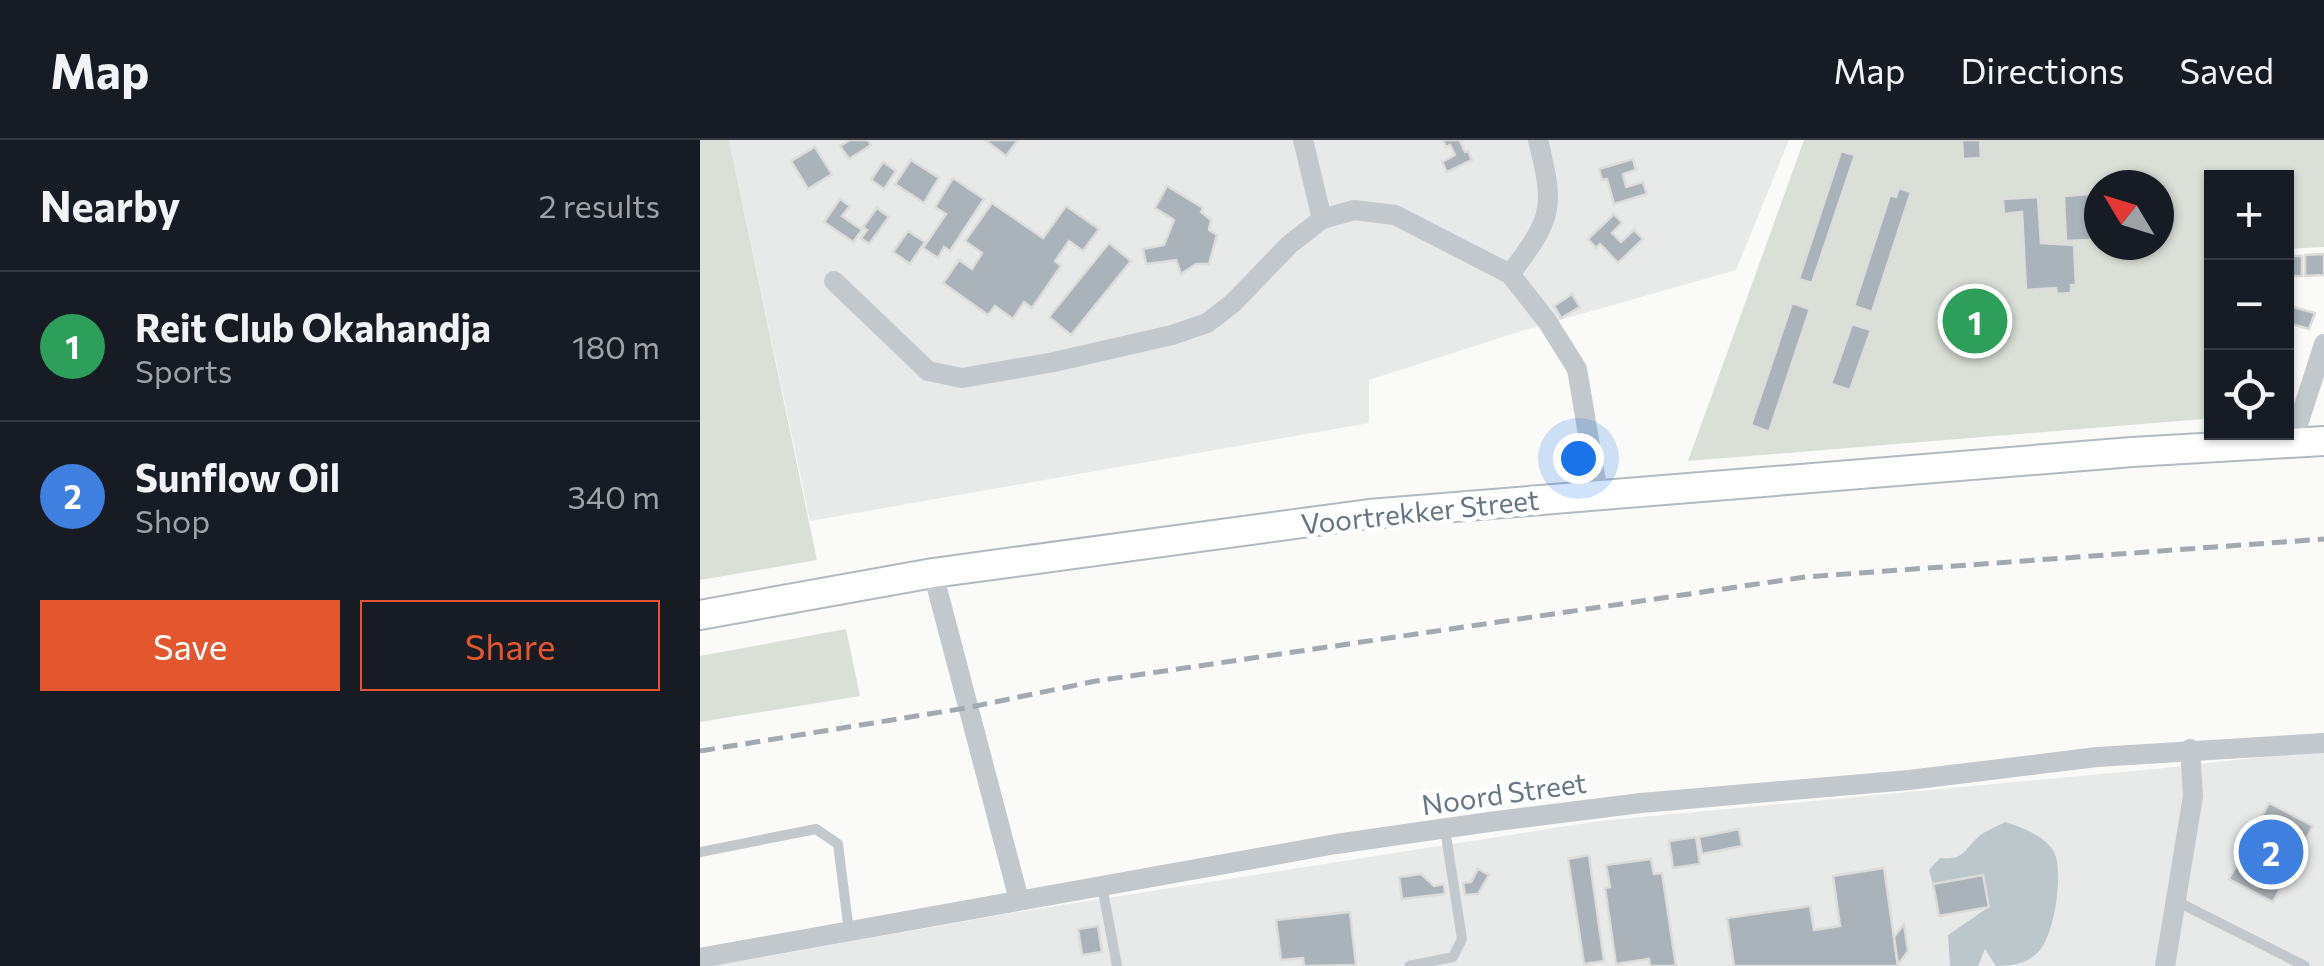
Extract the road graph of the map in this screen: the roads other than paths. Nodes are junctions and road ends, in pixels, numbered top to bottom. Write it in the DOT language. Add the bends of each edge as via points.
graph roads {
  1 [pos="1302,140"];
  2 [pos="1538,140"];
  3 [pos="1322,219"];
  4 [pos="1510,274"];
  5 [pos="834,281"];
  6 [pos="2324,344"];
  7 [pos="2324,441"];
  8 [pos="2292,442"];
  9 [pos="1598,493"];
  10 [pos="933,573"];
  11 [pos="700,615"];
  12 [pos="2324,743"];
  13 [pos="2190,750"];
  14 [pos="1445,828"];
  15 [pos="700,852"];
  16 [pos="1101,885"];
  17 [pos="1019,900"];
  18 [pos="2176,901"];
  19 [pos="850,932"];
  20 [pos="700,958"];
  21 [pos="1117,966"];
  22 [pos="1409,966"];
  23 [pos="2164,966"];
  24 [pos="2304,966"];
  1 -- 3 [label="street"];
  2 -- 4 [label="street" via="1551,202 1541,234"];
  3 -- 4 [label="street" via="1354,210 1395,216"];
  3 -- 5 [label="street" via="1208,323 962,378 928,371"];
  4 -- 9 [label="street" via="1577,369"];
  6 -- 8 [label="street"];
  7 -- 8 [label="main road, Voortrekker Street"];
  8 -- 9 [label="main road, Voortrekker Street"];
  9 -- 10 [label="main road, Voortrekker Street" via="1369,514"];
  10 -- 11 [label="main road, Voortrekker Street"];
  10 -- 17 [label="street"];
  12 -- 13 [label="street, Noord Street"];
  13 -- 14 [label="street, Noord Street"];
  13 -- 18 [label="street" via="2193,796"];
  14 -- 16 [label="street, Noord Street"];
  14 -- 22 [label="lane" via="1462,939 1453,957"];
  15 -- 19 [label="lane" via="816,829 838,844"];
  16 -- 17 [label="street, Noord Street"];
  16 -- 21 [label="lane"];
  17 -- 19 [label="street, Noord Street"];
  18 -- 23 [label="street"];
  18 -- 24 [label="lane"];
  19 -- 20 [label="street, Noord Street"];
}
